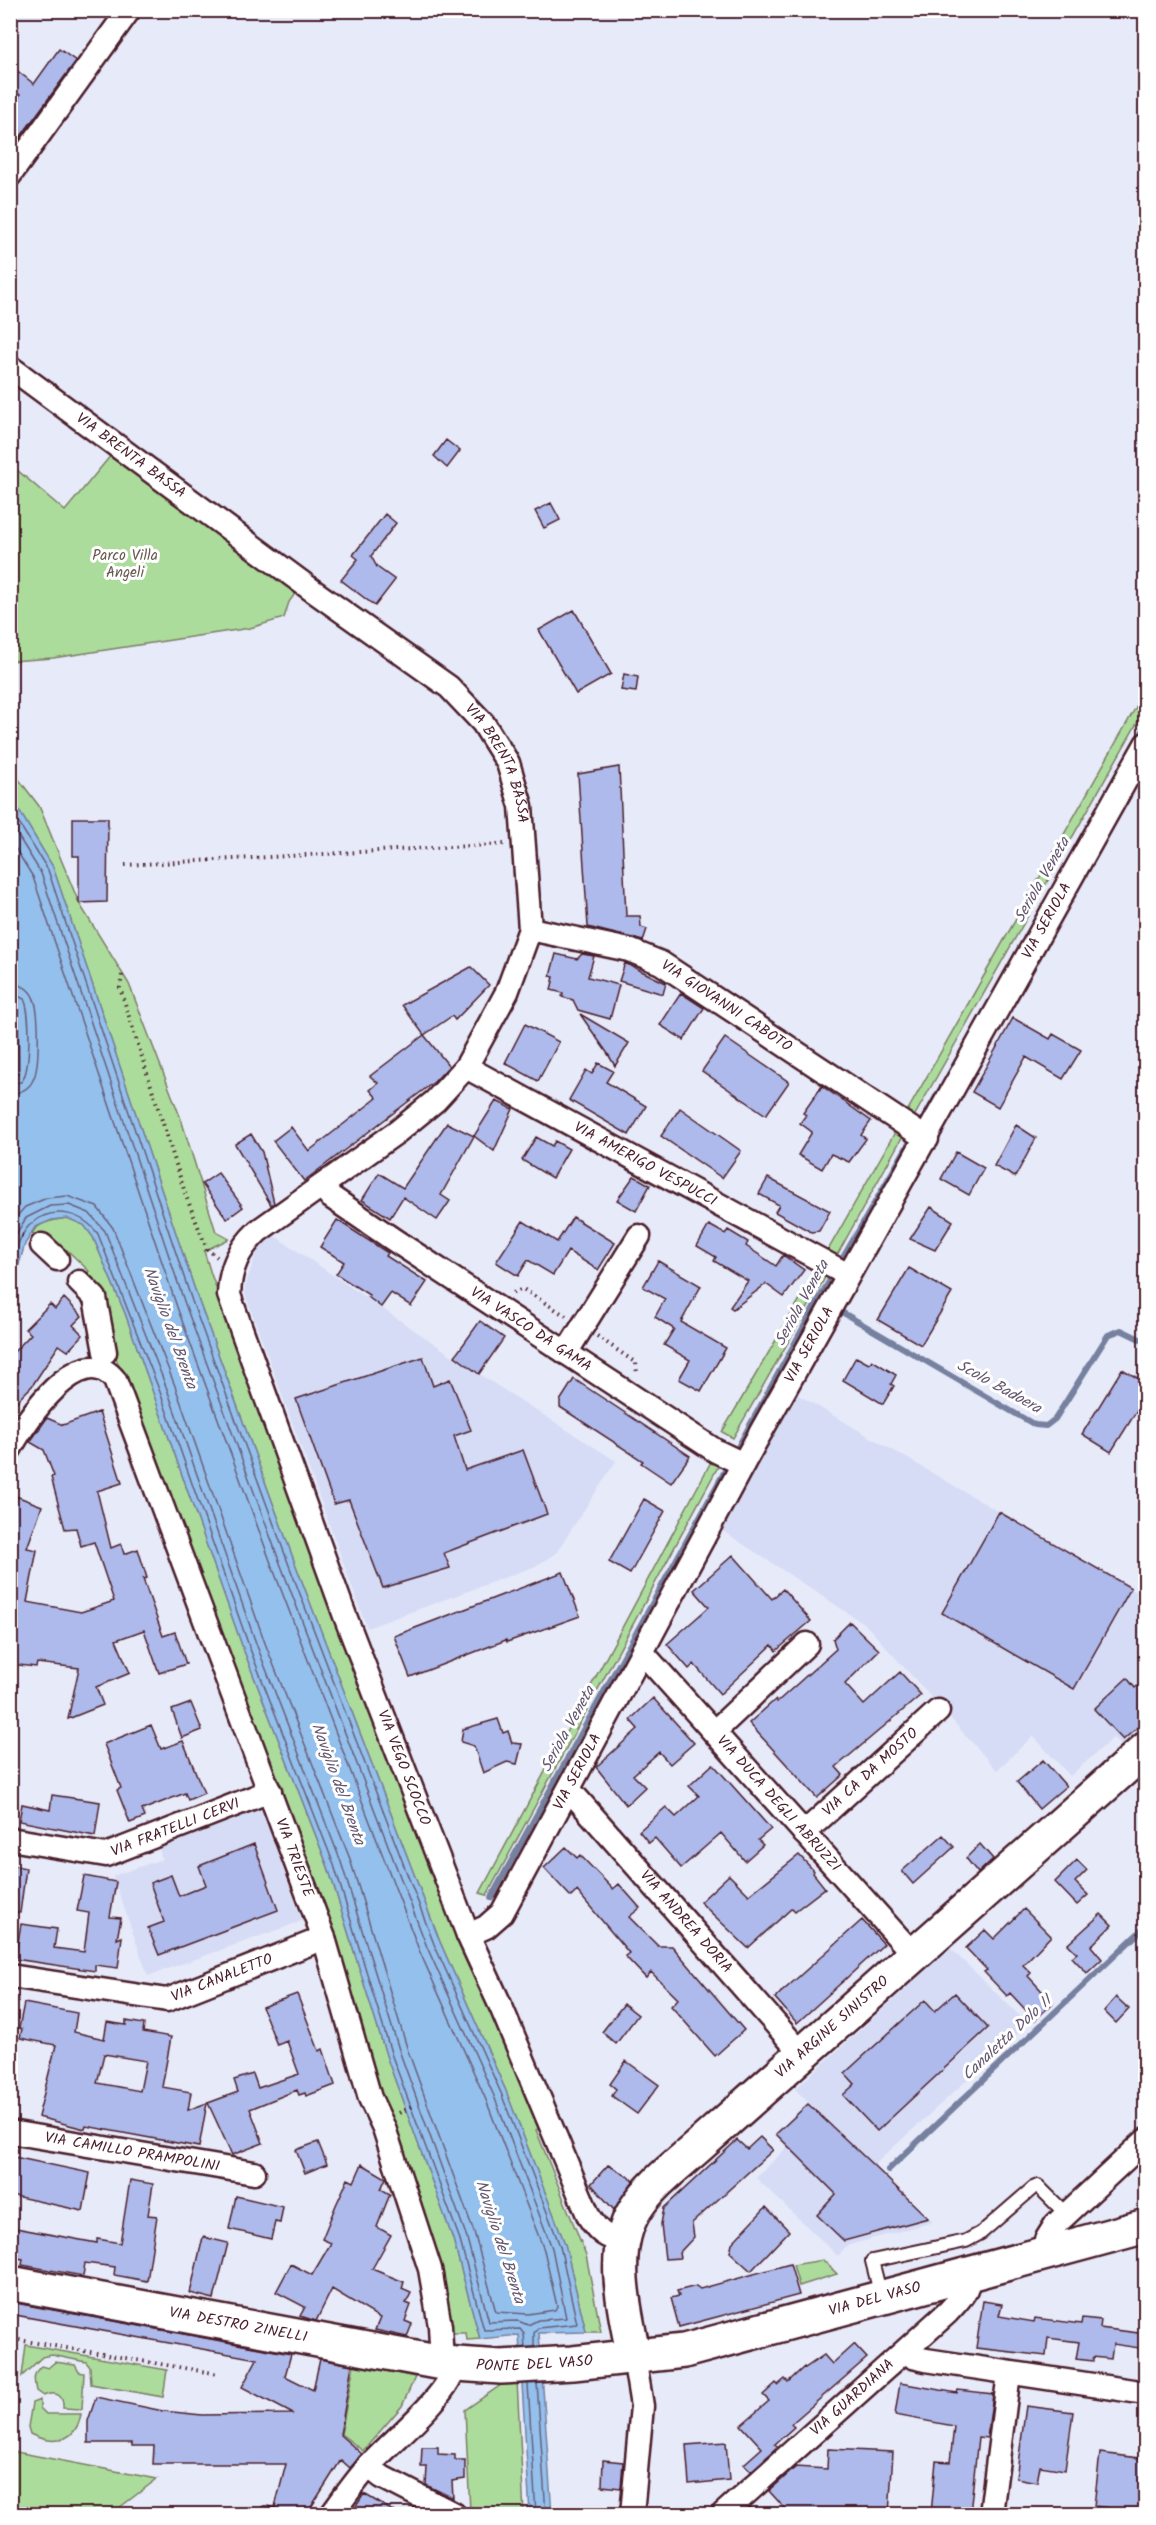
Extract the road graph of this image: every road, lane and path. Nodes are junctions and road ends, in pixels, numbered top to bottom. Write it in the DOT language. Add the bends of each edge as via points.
graph roads {
  1 [pos="129,10"];
  2 [pos="10,175"];
  3 [pos="10,367"];
  4 [pos="1146,744"];
  5 [pos="524,845"];
  6 [pos="125,865"];
  7 [pos="530,929"];
  8 [pos="122,975"];
  9 [pos="466,1067"];
  10 [pos="918,1133"];
  11 [pos="322,1186"];
  12 [pos="639,1236"];
  13 [pos="232,1268"];
  14 [pos="839,1269"];
  15 [pos="79,1282"];
  16 [pos="566,1353"];
  17 [pos="103,1360"];
  18 [pos="10,1449"];
  19 [pos="740,1463"];
  20 [pos="807,1644"];
  21 [pos="642,1652"];
  22 [pos="938,1711"];
  23 [pos="714,1732"];
  24 [pos="1146,1749"];
  25 [pos="270,1791"];
  26 [pos="568,1792"];
  27 [pos="804,1833"];
  28 [pos="10,1839"];
  29 [pos="468,1935"];
  30 [pos="324,1938"];
  31 [pos="914,1954"];
  32 [pos="10,1976"];
  33 [pos="802,2054"];
  34 [pos="414,2105"];
  35 [pos="393,2117"];
  36 [pos="10,2132"];
  37 [pos="1146,2140"];
  38 [pos="254,2173"];
  39 [pos="1066,2214"];
  40 [pos="1146,2226"];
  41 [pos="624,2241"];
  42 [pos="1047,2252"];
  43 [pos="969,2274"];
  44 [pos="10,2283"];
  45 [pos="881,2297"];
  46 [pos="13,2339"];
  47 [pos="907,2351"];
  48 [pos="619,2359"];
  49 [pos="454,2365"];
  50 [pos="1009,2373"];
  51 [pos="219,2374"];
  52 [pos="1146,2393"];
  53 [pos="368,2466"];
  54 [pos="332,2514"];
  55 [pos="454,2514"];
  56 [pos="632,2514"];
  57 [pos="723,2514"];
  58 [pos="991,2514"];
  1 -- 2 [label="street"];
  3 -- 5 [label="street, VIA BRENTA BASSA" via="449,687 483,723 508,764 521,806"];
  4 -- 10 [label="street, VIA SERIOLA"];
  5 -- 6 [label="path"];
  5 -- 7 [label="street, VIA BRENTA BASSA"];
  7 -- 9 [label="street, VIA BRENTA BASSA" via="507,992"];
  7 -- 10 [label="street, VIA GIOVANNI CABOTO" via="629,950 661,963"];
  8 -- 13 [label="path" via="120,988 186,1196 207,1249"];
  9 -- 11 [label="street, VIA BRENTA BASSA" via="435,1101"];
  9 -- 14 [label="street, VIA AMERIGO VESPUCCI"];
  10 -- 14 [label="street, VIA SERIOLA"];
  11 -- 13 [label="street, VIA BRENTA BASSA" via="258,1231 244,1245"];
  11 -- 16 [label="street, VIA VASCO DA GAMA" via="331,1197"];
  12 -- 16 [label="street"];
  13 -- 29 [label="street, VIA VEGO SCOCCO" via="229,1295 234,1312"];
  14 -- 19 [label="street, VIA SERIOLA"];
  15 -- 17 [label="street" via="95,1298"];
  16 -- 19 [label="street, VIA VASCO DA GAMA"];
  17 -- 18 [label="street" via="47,1396"];
  17 -- 25 [label="street, VIA TRIESTE" via="115,1380"];
  19 -- 21 [label="street, VIA SERIOLA"];
  20 -- 23 [label="street"];
  21 -- 23 [label="street, VIA DUCA DEGLI ABRUZZI"];
  21 -- 26 [label="street, VIA SERIOLA"];
  22 -- 27 [label="street, VIA CA DA MOSTO"];
  23 -- 27 [label="street, VIA DUCA DEGLI ABRUZZI"];
  24 -- 31 [label="main road, VIA ARGINE SINISTRO"];
  25 -- 28 [label="street, VIA FRATELLI CERVI" via="106,1855"];
  25 -- 30 [label="street, VIA TRIESTE"];
  26 -- 29 [label="street, VIA SERIOLA" via="502,1913 486,1927"];
  26 -- 33 [label="street, VIA ANDREA DORIA"];
  27 -- 31 [label="street, VIA DUCA DEGLI ABRUZZI"];
  29 -- 41 [label="street, VIA VEGO SCOCCO" via="589,2217 606,2238"];
  30 -- 32 [label="street, VIA CANALETTO" via="167,2000"];
  30 -- 49 [label="street, VIA TRIESTE" via="370,2098 384,2128 430,2269 440,2326"];
  31 -- 33 [label="main road, VIA ARGINE SINISTRO"];
  33 -- 41 [label="main road, VIA ARGINE SINISTRO" via="652,2190 636,2208"];
  34 -- 35 [label="path"];
  36 -- 38 [label="street, VIA CAMILLO PRAMPOLINI"];
  37 -- 39 [label="street"];
  39 -- 42 [label="street" via="1046,2240"];
  39 -- 45 [label="lane" via="1038,2186 966,2241 872,2260"];
  40 -- 42 [label="main road, VIA DEL VASO"];
  41 -- 48 [label="main road, VIA ARGINE SINISTRO"];
  42 -- 43 [label="main road, VIA DEL VASO"];
  43 -- 45 [label="main road, VIA DEL VASO"];
  43 -- 47 [label="street, VIA GUARDIANA" via="970,2283 957,2302"];
  44 -- 49 [label="main road, VIA DESTRO ZINELLI"];
  45 -- 48 [label="main road, VIA DEL VASO" via="684,2351"];
  46 -- 51 [label="path"];
  47 -- 50 [label="street" via="926,2360"];
  47 -- 57 [label="street, VIA GUARDIANA"];
  48 -- 49 [label="main road, PONTE DEL VASO" via="501,2367"];
  48 -- 56 [label="street" via="642,2406"];
  49 -- 53 [label="street" via="453,2376 439,2395"];
  50 -- 52 [label="street"];
  50 -- 58 [label="street"];
  53 -- 54 [label="street"];
  53 -- 55 [label="street"];
}
